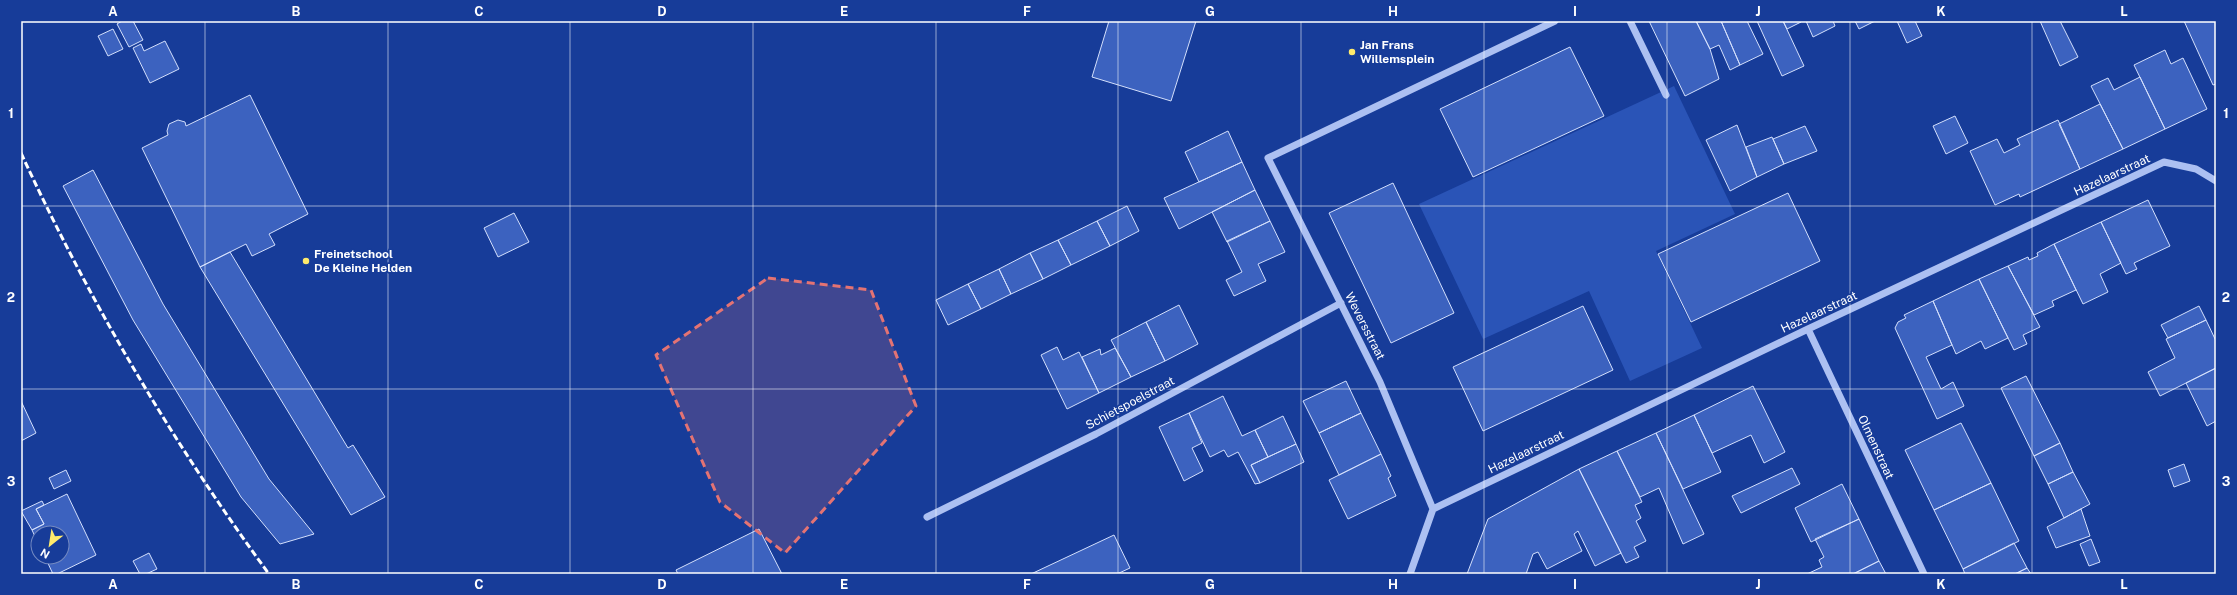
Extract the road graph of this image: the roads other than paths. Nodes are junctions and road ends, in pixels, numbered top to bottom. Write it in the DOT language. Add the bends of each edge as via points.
graph roads {
  1 [pos="1555,21"];
  2 [pos="1630,21"];
  3 [pos="1666,95"];
  4 [pos="2216,181"];
  5 [pos="1341,303"];
  6 [pos="1808,329"];
  7 [pos="1433,509"];
  8 [pos="927,517"];
  9 [pos="1410,574"];
  10 [pos="1924,574"];
  1 -- 5 [label="street, Weversstraat" via="1268,158"];
  2 -- 3 [label="street"];
  4 -- 6 [label="street, Hazelaarstraat" via="2196,169 2164,162"];
  5 -- 7 [label="street, Weversstraat" via="1380,382"];
  5 -- 8 [label="street, Schietspoelstraat" via="1096,434"];
  6 -- 7 [label="street, Hazelaarstraat"];
  6 -- 10 [label="street, Olmenstraat"];
  7 -- 9 [label="street"];
}
